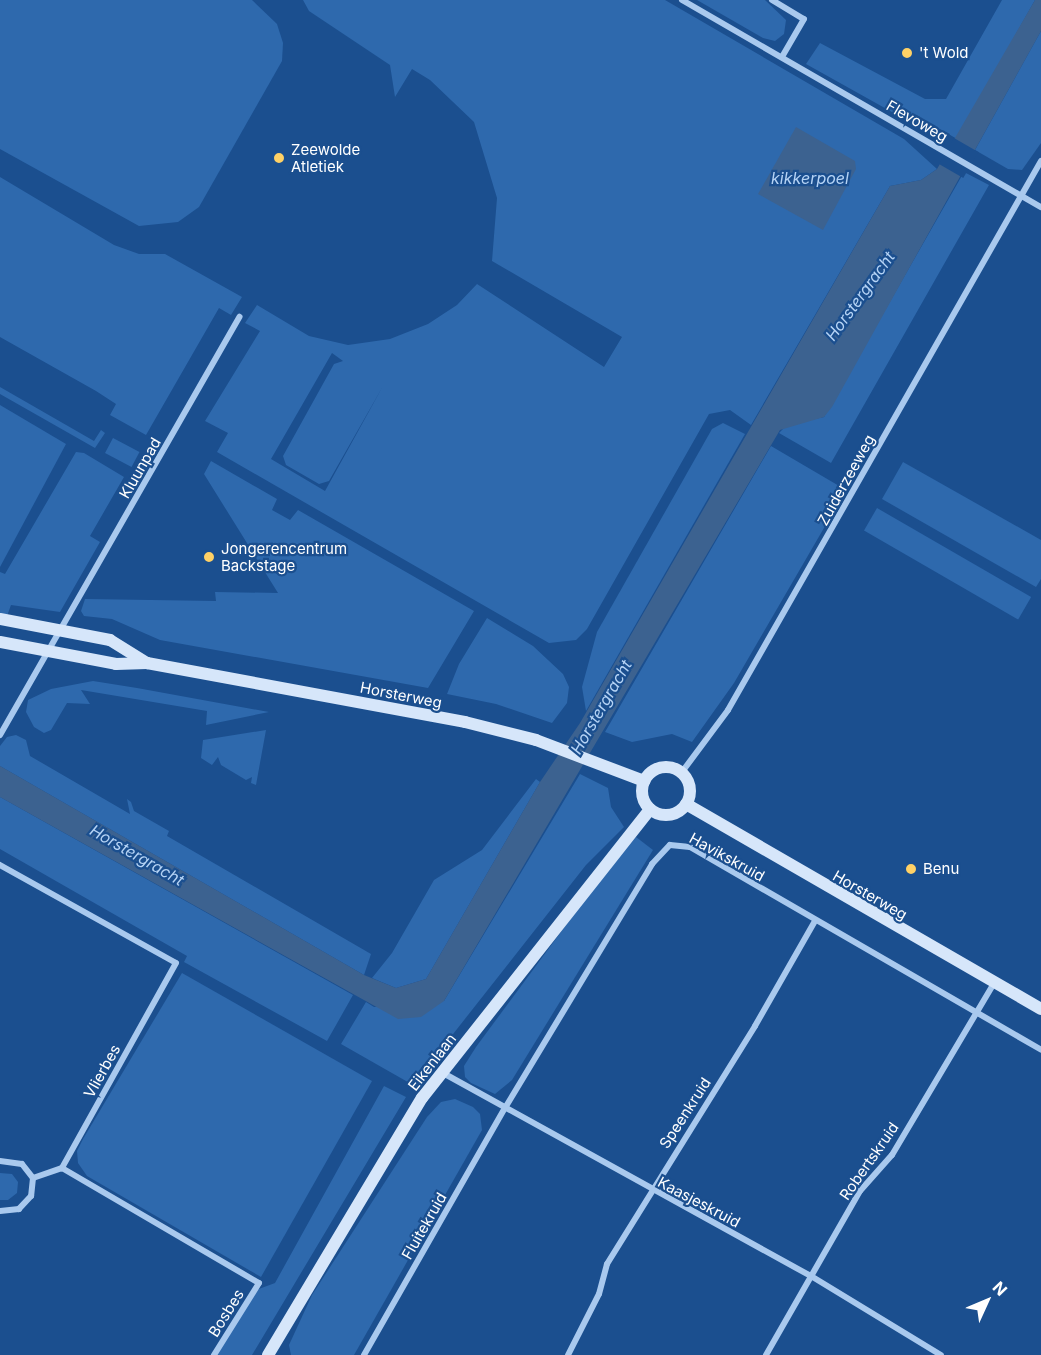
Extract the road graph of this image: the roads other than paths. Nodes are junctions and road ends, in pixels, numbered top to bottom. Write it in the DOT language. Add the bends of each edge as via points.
graph roads {
  1 [pos="682,0"];
  2 [pos="772,0"];
  3 [pos="782,57"];
  4 [pos="1041,161"];
  5 [pos="1021,195"];
  6 [pos="1041,207"];
  7 [pos="239,317"];
  8 [pos="0,619"];
  9 [pos="60,629"];
  10 [pos="0,642"];
  11 [pos="47,652"];
  12 [pos="147,663"];
  13 [pos="0,735"];
  14 [pos="682,771"];
  15 [pos="644,781"];
  16 [pos="686,804"];
  17 [pos="650,809"];
  18 [pos="0,865"];
  19 [pos="815,921"];
  20 [pos="994,983"];
  21 [pos="1041,1009"];
  22 [pos="976,1013"];
  23 [pos="1041,1050"];
  24 [pos="443,1073"];
  25 [pos="505,1108"];
  26 [pos="0,1161"];
  27 [pos="63,1168"];
  28 [pos="33,1178"];
  29 [pos="650,1190"];
  30 [pos="0,1211"];
  31 [pos="811,1276"];
  32 [pos="214,1355"];
  33 [pos="268,1355"];
  34 [pos="364,1355"];
  35 [pos="568,1355"];
  36 [pos="766,1355"];
  37 [pos="942,1355"];
  1 -- 3 [label="street, Flevoweg"];
  2 -- 3 [label="street" via="804,18"];
  3 -- 5 [label="street, Flevoweg"];
  4 -- 5 [label="street, Zuiderzeeweg"];
  5 -- 6 [label="street, Flevoweg"];
  5 -- 14 [label="street, Zuiderzeeweg" via="728,710"];
  7 -- 9 [label="street, Kluunpad"];
  8 -- 9 [label="street, Horsterweg"];
  9 -- 11 [label="street, Kluunpad"];
  9 -- 12 [label="street, Horsterweg" via="120,644"];
  10 -- 11 [label="street, Horsterweg"];
  11 -- 12 [label="street, Horsterweg" via="116,664"];
  11 -- 13 [label="street, Kluunpad"];
  12 -- 15 [label="street, Horsterweg" via="465,722 536,740"];
  14 -- 15 [label="street" via="659,767"];
  14 -- 16 [label="street" via="690,785"];
  15 -- 17 [label="street" via="641,792"];
  16 -- 17 [label="street" via="670,815"];
  16 -- 20 [label="street, Horsterweg"];
  17 -- 24 [label="street, Eikenlaan"];
  18 -- 27 [label="street, Vlierbes" via="176,963"];
  19 -- 22 [label="street, Havikskruid"];
  19 -- 25 [label="street, Havikskruid" via="683,844 670,845 659,853"];
  19 -- 29 [label="street, Speenkruid" via="755,1026"];
  20 -- 21 [label="street, Horsterweg"];
  20 -- 22 [label="street, Robertskruid"];
  22 -- 23 [label="street, Havikskruid"];
  22 -- 31 [label="street, Robertskruid" via="892,1155 860,1191"];
  24 -- 25 [label="street, Kaasjeskruid"];
  24 -- 33 [label="street, Eikenlaan" via="422,1098"];
  25 -- 29 [label="street, Kaasjeskruid"];
  25 -- 34 [label="street, Fluitekruid"];
  26 -- 28 [label="street" via="22,1164"];
  27 -- 28 [label="street"];
  27 -- 32 [label="street, Bosbes" via="259,1283"];
  28 -- 30 [label="street" via="31,1196 18,1209"];
  29 -- 31 [label="street, Kaasjeskruid"];
  29 -- 35 [label="street, Speenkruid" via="607,1264 599,1294"];
  31 -- 36 [label="street, Robertskruid"];
  31 -- 37 [label="street, Kaasjeskruid"];
}
